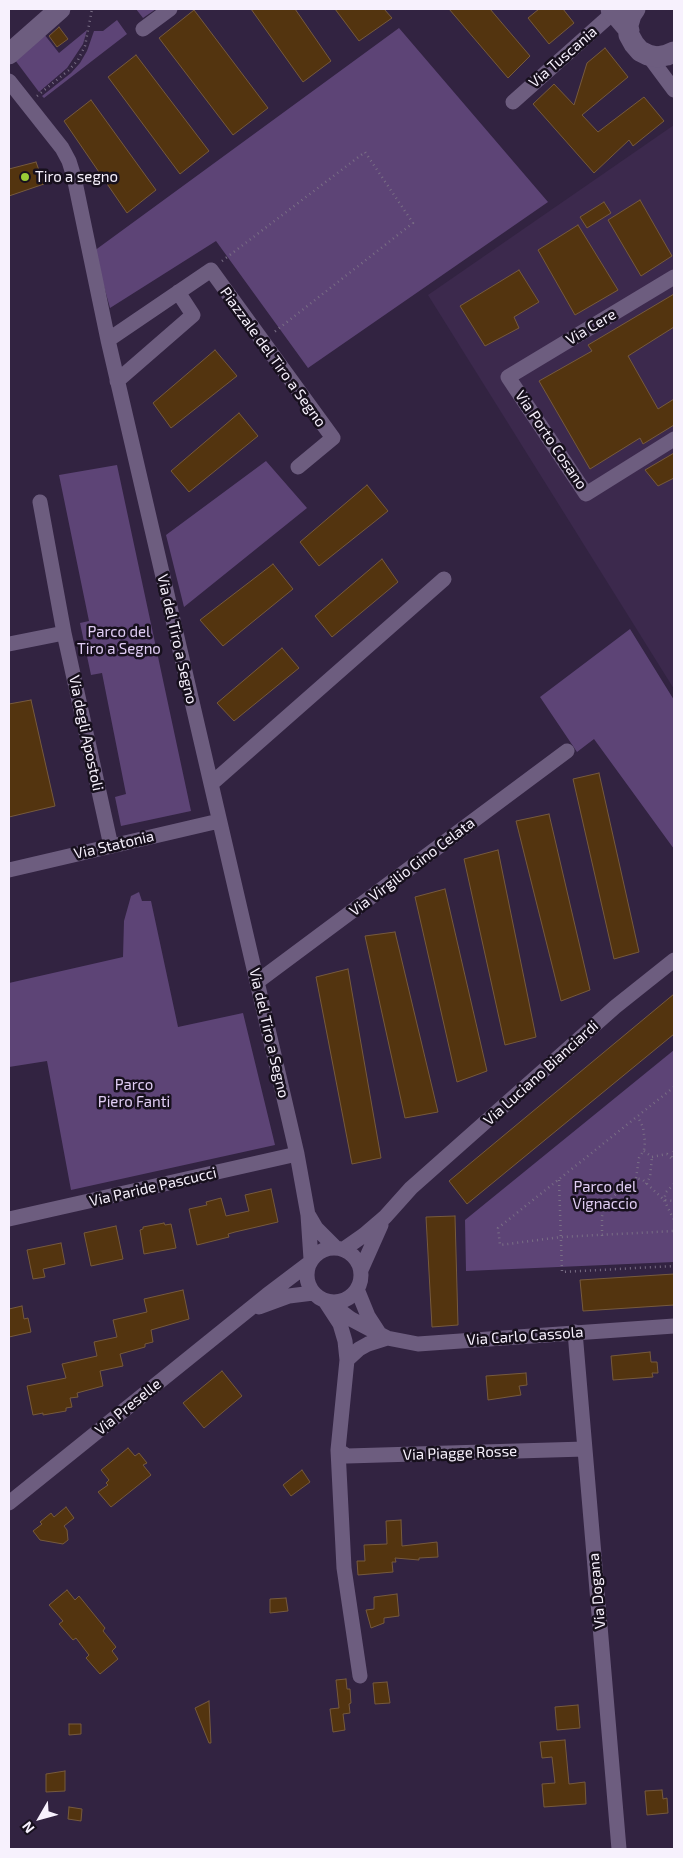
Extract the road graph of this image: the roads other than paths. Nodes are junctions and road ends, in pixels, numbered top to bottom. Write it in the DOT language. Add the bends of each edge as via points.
graph roads {
  1 [pos="60,9"];
  2 [pos="170,9"];
  3 [pos="623,14"];
  4 [pos="144,29"];
  5 [pos="672,53"];
  6 [pos="9,54"];
  7 [pos="648,55"];
  8 [pos="665,77"];
  9 [pos="9,81"];
  10 [pos="674,90"];
  11 [pos="513,102"];
  12 [pos="674,277"];
  13 [pos="178,292"];
  14 [pos="108,340"];
  15 [pos="508,377"];
  16 [pos="117,381"];
  17 [pos="674,439"];
  18 [pos="298,467"];
  19 [pos="40,502"];
  20 [pos="444,579"];
  21 [pos="64,633"];
  22 [pos="9,644"];
  23 [pos="566,751"];
  24 [pos="211,784"];
  25 [pos="219,821"];
  26 [pos="111,846"];
  27 [pos="9,870"];
  28 [pos="674,960"];
  29 [pos="257,982"];
  30 [pos="297,1154"];
  31 [pos="308,1214"];
  32 [pos="385,1217"];
  33 [pos="9,1219"];
  34 [pos="340,1248"];
  35 [pos="310,1261"];
  36 [pos="361,1270"];
  37 [pos="357,1289"];
  38 [pos="324,1299"];
  39 [pos="248,1311"];
  40 [pos="674,1326"];
  41 [pos="575,1332"];
  42 [pos="383,1336"];
  43 [pos="347,1360"];
  44 [pos="584,1449"];
  45 [pos="338,1450"];
  46 [pos="9,1503"];
  47 [pos="360,1676"];
  48 [pos="619,1849"];
  1 -- 6 [label="main road"];
  2 -- 4 [label="street"];
  3 -- 7 [label="main road" via="634,44"];
  3 -- 11 [label="street, Via Tuscania"];
  5 -- 7 [label="main road" via="657,57"];
  5 -- 8 [label="street"];
  7 -- 8 [label="street"];
  8 -- 10 [label="street"];
  9 -- 14 [label="street, Via del Tiro a Segno" via="62,148 69,162"];
  12 -- 15 [label="street, Via Cere"];
  13 -- 14 [label="street"];
  13 -- 16 [label="street" via="193,315"];
  13 -- 18 [label="street, Piazzale del Tiro a Segno" via="211,270 333,438"];
  14 -- 16 [label="street, Via del Tiro a Segno"];
  15 -- 17 [label="street, Via Porto Cosano" via="586,494"];
  16 -- 24 [label="street, Via del Tiro a Segno"];
  19 -- 21 [label="street, Via degli Apostoli"];
  20 -- 24 [label="street"];
  21 -- 22 [label="street"];
  21 -- 26 [label="street, Via degli Apostoli"];
  23 -- 29 [label="street, Via Virgilio Gino Celata"];
  24 -- 25 [label="street, Via del Tiro a Segno"];
  25 -- 26 [label="street, Via Statonia"];
  25 -- 29 [label="street, Via del Tiro a Segno"];
  26 -- 27 [label="street, Via Statonia"];
  28 -- 32 [label="street, Via Luciano Bianciardi" via="615,1007 411,1188"];
  29 -- 30 [label="street, Via del Tiro a Segno"];
  30 -- 31 [label="street, Via del Tiro a Segno"];
  30 -- 33 [label="street, Via Paride Pascucci"];
  31 -- 34 [label="street, Via del Tiro a Segno" via="316,1228"];
  31 -- 35 [label="street, Via del Tiro a Segno"];
  32 -- 34 [label="street" via="364,1235"];
  32 -- 36 [label="street"];
  34 -- 35 [label="street" via="326,1248"];
  34 -- 36 [label="street" via="352,1254"];
  35 -- 38 [label="street" via="306,1279"];
  35 -- 39 [label="street, Via Preselle"];
  36 -- 37 [label="street"];
  37 -- 38 [label="street" via="346,1299"];
  37 -- 42 [label="street" via="368,1316"];
  38 -- 39 [label="street, Via Preselle" via="289,1296"];
  38 -- 42 [label="street, Via Carlo Cassola" via="343,1314"];
  38 -- 43 [label="street" via="340,1324"];
  39 -- 46 [label="street, Via Preselle"];
  40 -- 41 [label="street, Via Carlo Cassola"];
  41 -- 42 [label="street, Via Carlo Cassola" via="418,1344"];
  41 -- 44 [label="street, Via Dogana"];
  42 -- 43 [label="street" via="359,1348"];
  43 -- 45 [label="street"];
  44 -- 45 [label="street, Via Piagge Rosse" via="348,1456"];
  44 -- 48 [label="street, Via Dogana"];
  45 -- 47 [label="street" via="344,1568"];
}
